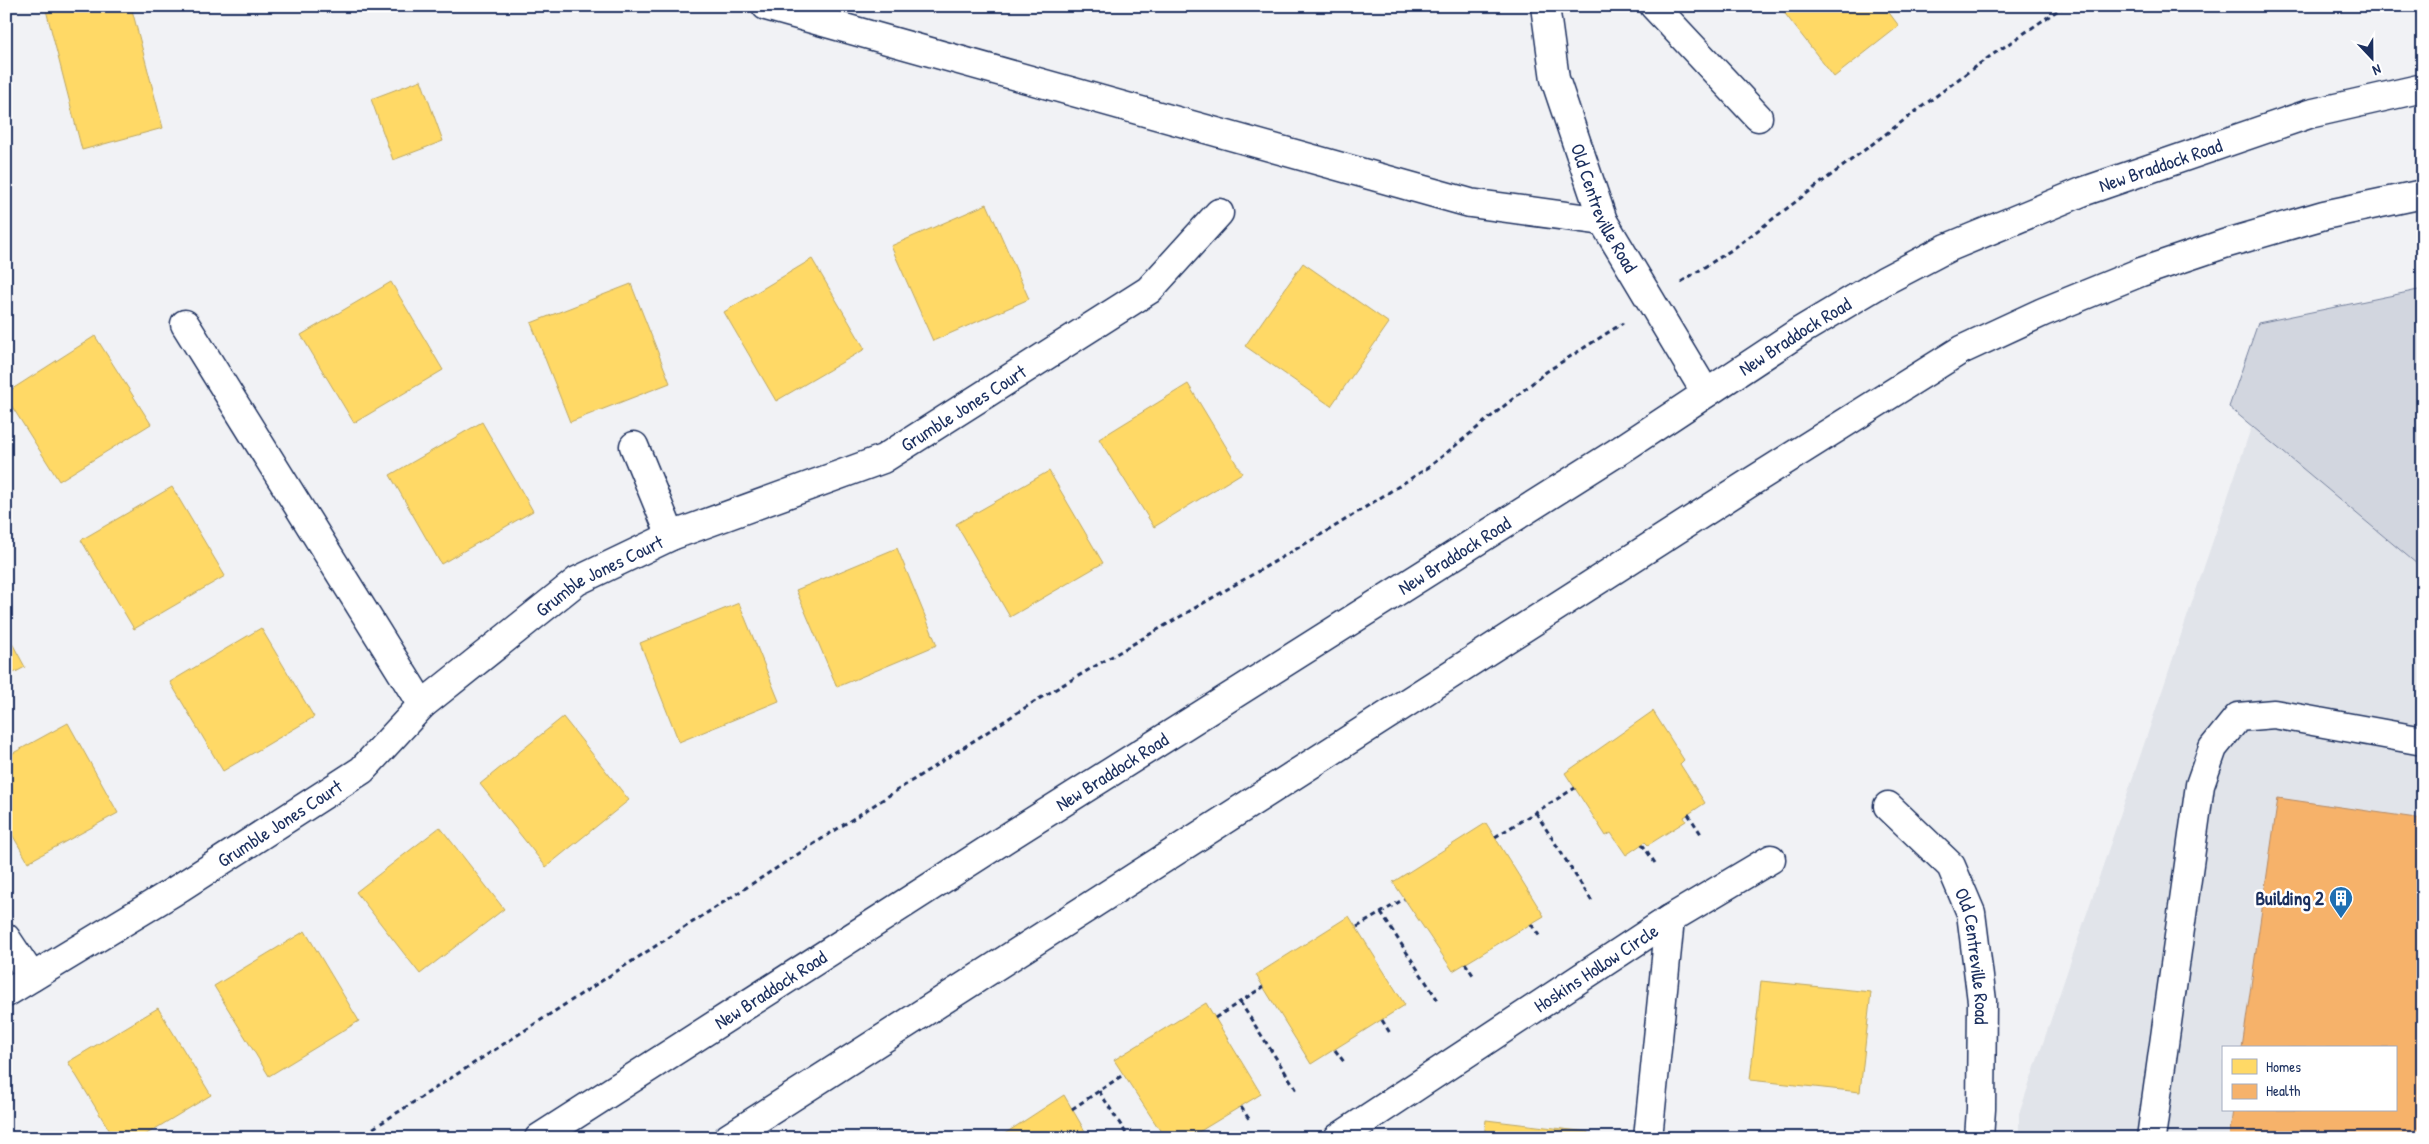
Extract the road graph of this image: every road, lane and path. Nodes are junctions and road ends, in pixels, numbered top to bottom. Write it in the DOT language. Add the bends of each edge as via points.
graph roads {
  1 [pos="766,6"];
  2 [pos="1545,6"];
  3 [pos="1654,6"];
  4 [pos="2064,6"];
  5 [pos="2423,88"];
  6 [pos="1758,118"];
  7 [pos="2423,194"];
  8 [pos="1218,213"];
  9 [pos="1603,221"];
  10 [pos="1651,301"];
  11 [pos="185,324"];
  12 [pos="1706,393"];
  13 [pos="634,446"];
  14 [pos="671,536"];
  15 [pos="422,705"];
  16 [pos="2423,741"];
  17 [pos="1575,788"];
  18 [pos="1888,806"];
  19 [pos="1536,813"];
  20 [pos="1688,814"];
  21 [pos="1701,834"];
  22 [pos="1495,837"];
  23 [pos="1642,844"];
  24 [pos="1770,859"];
  25 [pos="1655,863"];
  26 [pos="1404,899"];
  27 [pos="1593,903"];
  28 [pos="1381,913"];
  29 [pos="1670,919"];
  30 [pos="1531,924"];
  31 [pos="1357,927"];
  32 [pos="1540,937"];
  33 [pos="6,938"];
  34 [pos="1465,963"];
  35 [pos="32,977"];
  36 [pos="1475,978"];
  37 [pos="1263,987"];
  38 [pos="6,993"];
  39 [pos="1240,1002"];
  40 [pos="1439,1002"];
  41 [pos="1214,1018"];
  42 [pos="1382,1020"];
  43 [pos="1390,1032"];
  44 [pos="1335,1050"];
  45 [pos="1344,1062"];
  46 [pos="1123,1075"];
  47 [pos="1099,1091"];
  48 [pos="1298,1092"];
  49 [pos="1241,1107"];
  50 [pos="1072,1108"];
  51 [pos="1251,1122"];
  52 [pos="358,1138"];
  53 [pos="539,1138"];
  54 [pos="728,1138"];
  55 [pos="1129,1138"];
  56 [pos="1338,1138"];
  57 [pos="1648,1138"];
  58 [pos="1979,1138"];
  59 [pos="2150,1138"];
  1 -- 9 [label="main road" via="1470,203"];
  2 -- 9 [label="main road, Old Centreville Road" via="1555,79"];
  3 -- 6 [label="main road"];
  4 -- 10 [label="path" via="1976,66 1733,248"];
  5 -- 12 [label="main road, New Braddock Road" via="2309,114 2206,148 2082,192 1948,248 1884,281 1802,330"];
  7 -- 54 [label="main road" via="2324,215 2141,272 1961,350"];
  8 -- 14 [label="main road, Grumble Jones Court" via="1149,290 883,459"];
  9 -- 10 [label="main road, Old Centreville Road"];
  10 -- 12 [label="main road, Old Centreville Road"];
  10 -- 52 [label="path" via="1615,330 1546,372 1429,467 1334,527 1037,700"];
  11 -- 15 [label="main road"];
  12 -- 53 [label="main road, New Braddock Road"];
  13 -- 14 [label="main road"];
  14 -- 15 [label="main road, Grumble Jones Court" via="577,581"];
  15 -- 35 [label="main road, Grumble Jones Court" via="362,770 173,892"];
  16 -- 59 [label="main road" via="2274,714 2238,717 2213,748 2200,785"];
  17 -- 19 [label="path"];
  18 -- 58 [label="main road, Old Centreville Road" via="1951,866 1971,913 1982,1001"];
  19 -- 22 [label="path"];
  19 -- 27 [label="path"];
  20 -- 21 [label="path"];
  23 -- 25 [label="path"];
  24 -- 29 [label="main road"];
  26 -- 28 [label="path"];
  28 -- 31 [label="path"];
  28 -- 40 [label="path"];
  29 -- 56 [label="main road, Hoskins Hollow Circle"];
  29 -- 57 [label="main road, Hoskins Hollow Circle"];
  30 -- 32 [label="path"];
  33 -- 35 [label="main road"];
  34 -- 36 [label="path"];
  35 -- 38 [label="main road, Grumble Jones Court"];
  37 -- 39 [label="path"];
  39 -- 41 [label="path"];
  39 -- 48 [label="path"];
  42 -- 43 [label="path"];
  44 -- 45 [label="path"];
  46 -- 47 [label="path"];
  47 -- 50 [label="path"];
  47 -- 55 [label="path"];
  49 -- 51 [label="path"];
}
